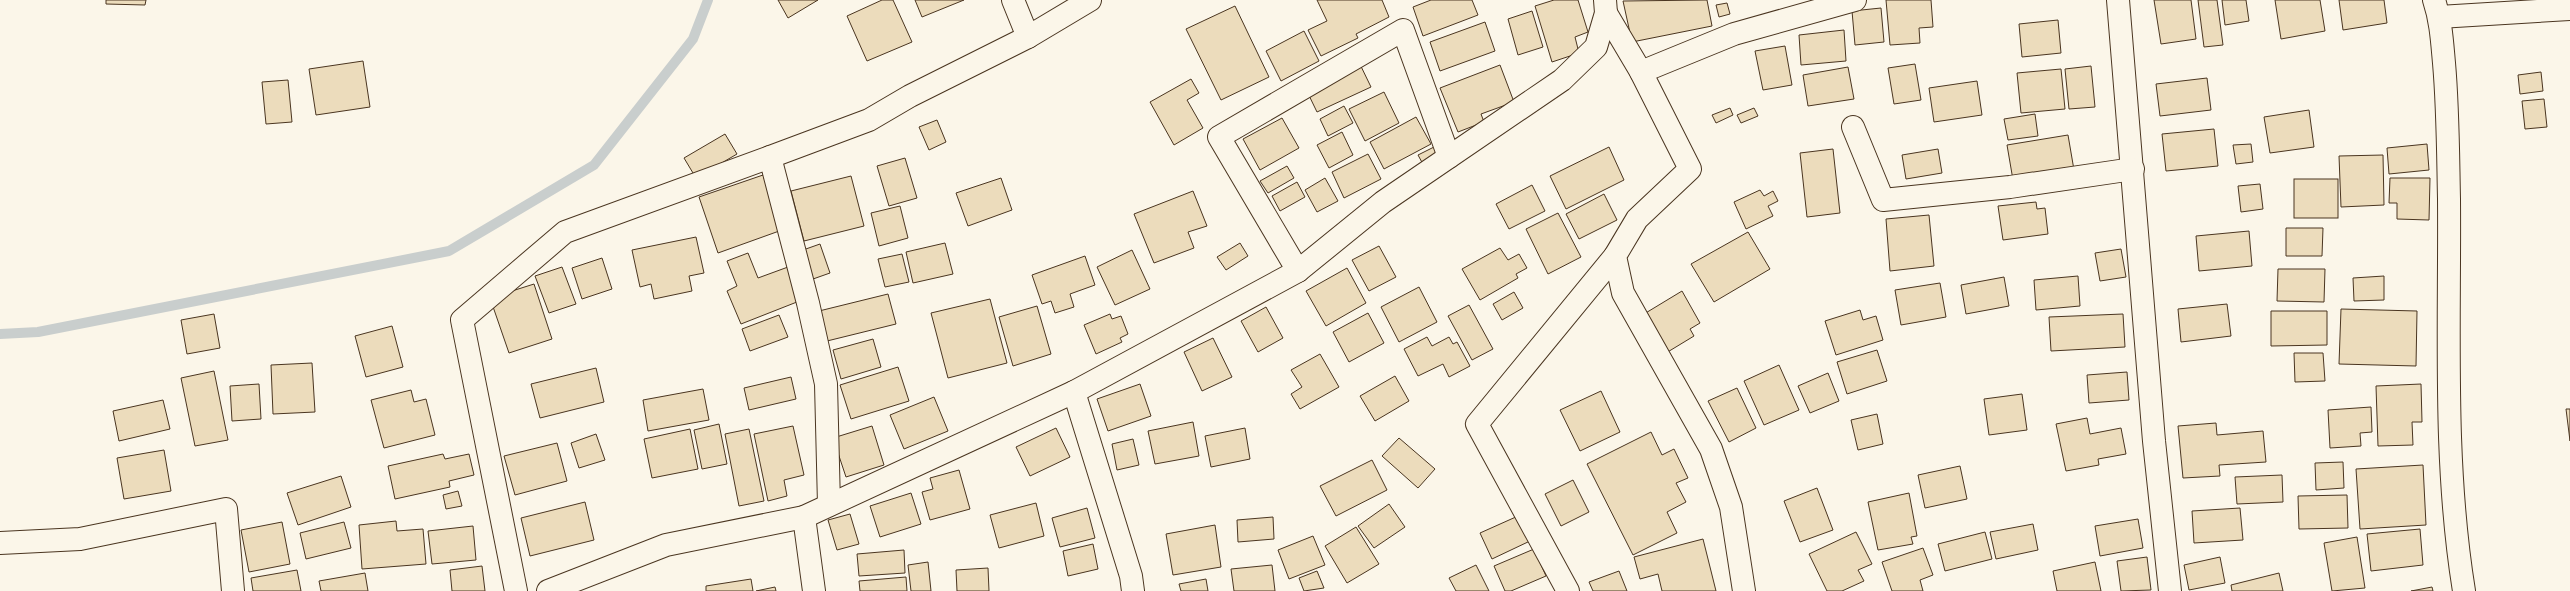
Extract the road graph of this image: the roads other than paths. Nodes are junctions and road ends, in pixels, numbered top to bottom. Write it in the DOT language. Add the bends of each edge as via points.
graph roads {
  1 [pos="1013,0"];
  2 [pos="1090,0"];
  3 [pos="1855,0"];
  4 [pos="2118,0"];
  5 [pos="1605,7"];
  6 [pos="2437,8"];
  7 [pos="2570,9"];
  8 [pos="1028,37"];
  9 [pos="1641,72"];
  10 [pos="1853,127"];
  11 [pos="770,157"];
  12 [pos="1449,157"];
  13 [pos="2133,169"];
  14 [pos="1614,256"];
  15 [pos="1298,271"];
  16 [pos="1074,392"];
  17 [pos="829,505"];
  18 [pos="804,517"];
  19 [pos="0,543"];
  20 [pos="233,591"];
  21 [pos="516,591"];
  22 [pos="548,591"];
  23 [pos="814,591"];
  24 [pos="1133,591"];
  25 [pos="1568,591"];
  26 [pos="1744,591"];
  27 [pos="2170,591"];
  28 [pos="2464,591"];
  1 -- 8 [label="street"];
  2 -- 8 [label="street"];
  3 -- 9 [label="street" via="1734,34"];
  4 -- 13 [label="street"];
  5 -- 9 [label="street"];
  5 -- 12 [label="street" via="1596,47 1562,80"];
  6 -- 7 [label="street"];
  6 -- 28 [label="street" via="2445,82 2448,162 2450,434 2457,545"];
  8 -- 11 [label="street" via="910,96 869,120"];
  9 -- 14 [label="street" via="1690,169 1637,219"];
  10 -- 13 [label="street" via="1883,200 2010,187"];
  11 -- 17 [label="street" via="826,384"];
  11 -- 21 [label="street" via="564,232 462,320"];
  12 -- 15 [label="street" via="1383,202"];
  12 -- 15 [label="street" via="1403,30 1219,137"];
  13 -- 27 [label="street" via="2154,441"];
  14 -- 25 [label="street" via="1477,424"];
  14 -- 26 [label="street" via="1623,293 1711,449 1731,507"];
  15 -- 16 [label="street"];
  16 -- 17 [label="street"];
  16 -- 24 [label="street" via="1131,576"];
  17 -- 18 [label="street"];
  18 -- 22 [label="street" via="666,545"];
  18 -- 23 [label="street"];
  19 -- 20 [label="street" via="80,539 226,509"];
}
